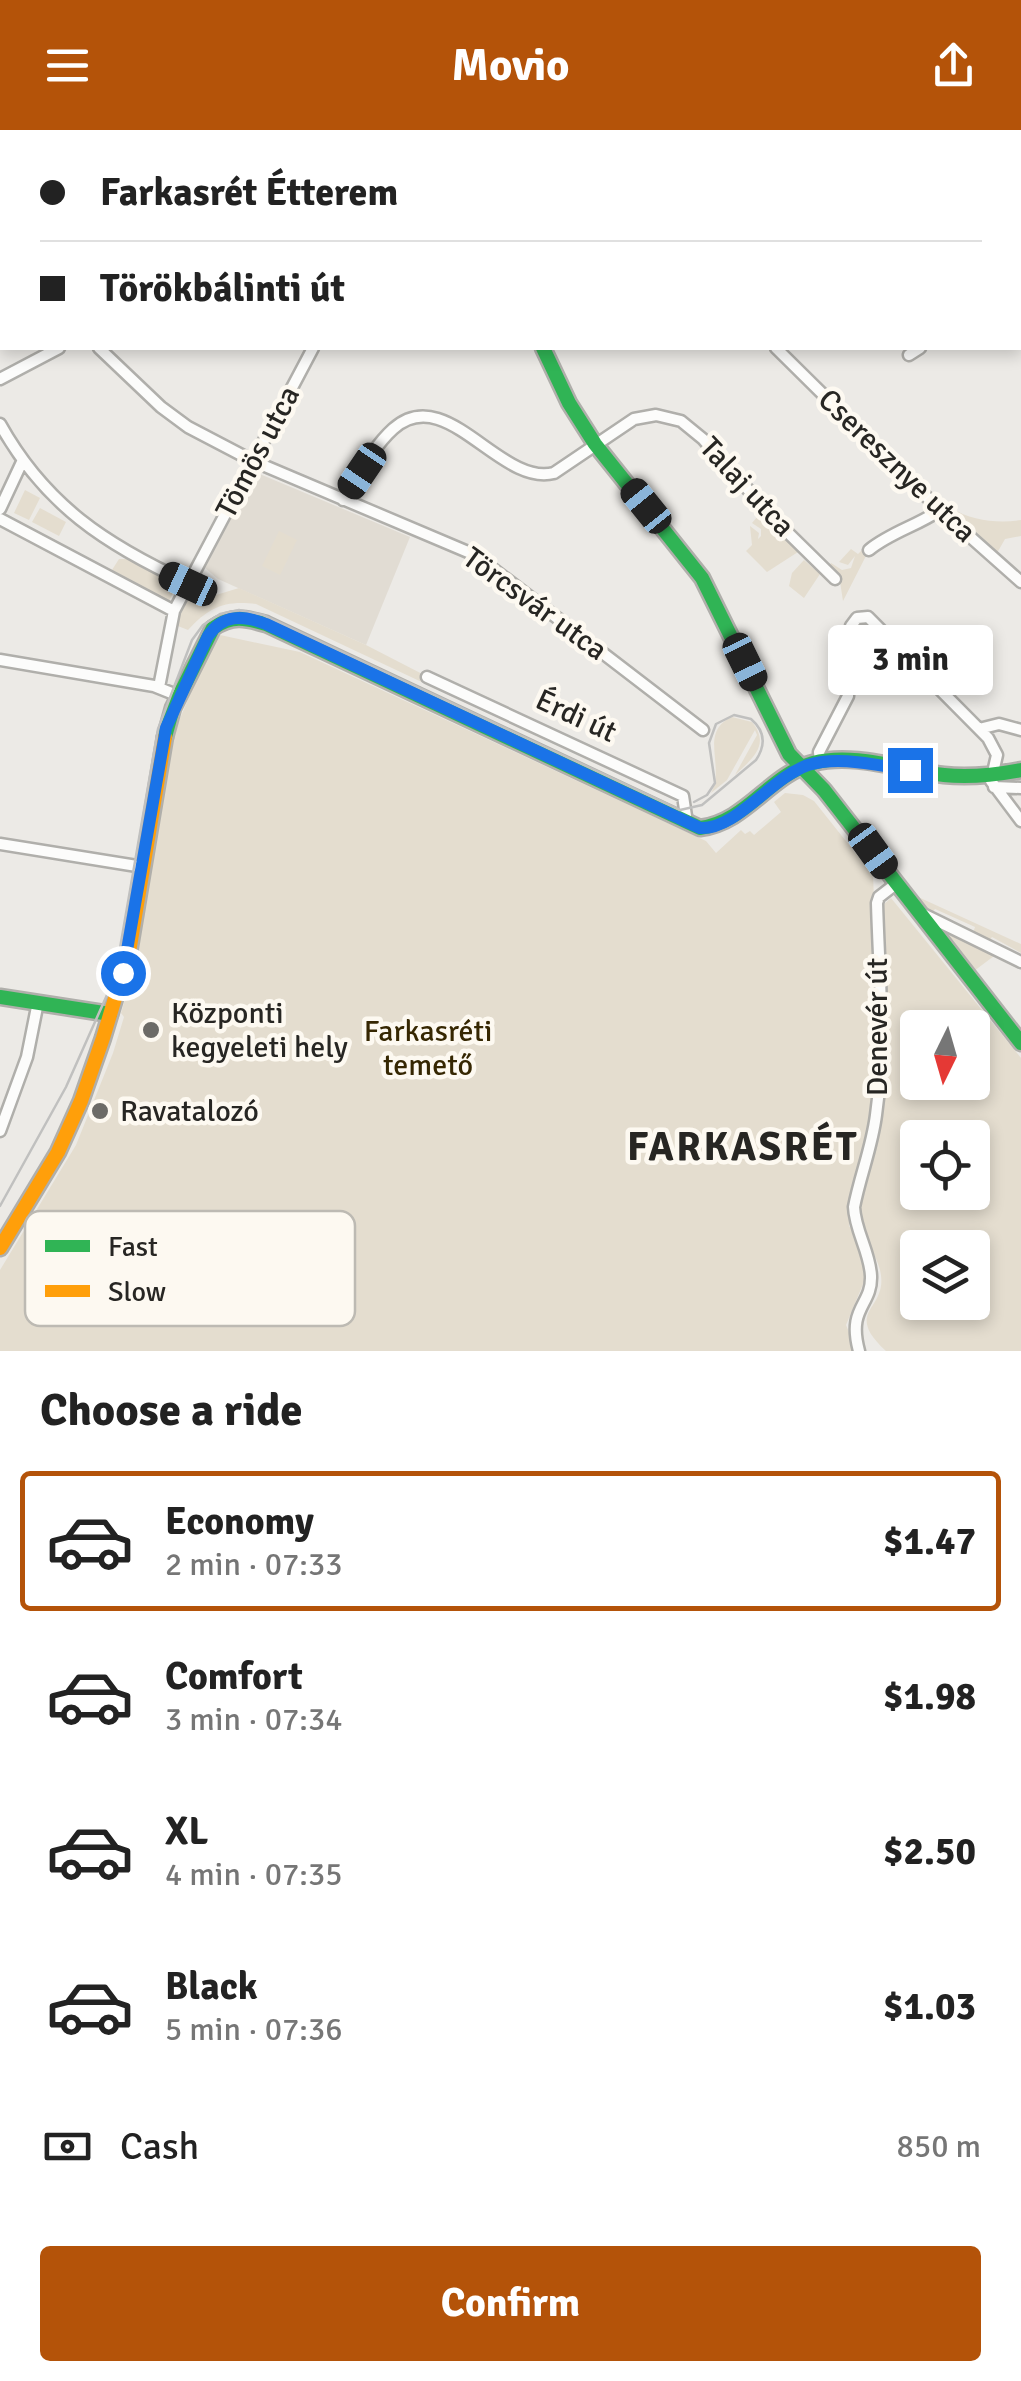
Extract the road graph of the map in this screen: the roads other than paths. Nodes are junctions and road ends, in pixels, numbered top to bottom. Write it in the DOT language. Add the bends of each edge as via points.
graph roads {
  1 [pos="56,350"];
  2 [pos="101,350"];
  3 [pos="312,350"];
  4 [pos="544,350"];
  5 [pos="778,350"];
  6 [pos="916,350"];
  7 [pos="909,354"];
  8 [pos="0,379"];
  9 [pos="0,424"];
  10 [pos="595,444"];
  11 [pos="22,462"];
  12 [pos="253,462"];
  13 [pos="343,500"];
  14 [pos="0,509"];
  15 [pos="940,510"];
  16 [pos="0,519"];
  17 [pos="870,550"];
  18 [pos="836,580"];
  19 [pos="1021,582"];
  20 [pos="188,584"];
  21 [pos="174,610"];
  22 [pos="0,660"];
  23 [pos="427,677"];
  24 [pos="159,687"];
  25 [pos="179,696"];
  26 [pos="979,729"];
  27 [pos="703,730"];
  28 [pos="1021,730"];
  29 [pos="820,762"];
  30 [pos="802,768"];
  31 [pos="1021,770"];
  32 [pos="997,786"];
  33 [pos="1020,786"];
  34 [pos="686,819"];
  35 [pos="1021,821"];
  36 [pos="0,844"];
  37 [pos="143,866"];
  38 [pos="896,883"];
  39 [pos="919,912"];
  40 [pos="1021,962"];
  41 [pos="0,997"];
  42 [pos="38,1002"];
  43 [pos="110,1014"];
  44 [pos="1021,1042"];
  45 [pos="0,1130"];
  46 [pos="0,1248"];
  47 [pos="859,1351"];
  1 -- 8 [label="street"];
  2 -- 12 [label="street, Törcsvár utca" via="174,417"];
  3 -- 12 [label="street, Tömös utca"];
  4 -- 10 [label="street"];
  5 -- 15 [label="street, Cseresznye utca"];
  6 -- 7 [label="street"];
  9 -- 11 [label="street"];
  10 -- 13 [label="street, Talaj utca" via="554,473 535,476 441,419 417,418 388,434"];
  10 -- 18 [label="street, Talaj utca" via="634,419 681,421"];
  10 -- 30 [label="street" via="702,578"];
  11 -- 14 [label="street"];
  11 -- 20 [label="street" via="96,532"];
  12 -- 13 [label="street, Törcsvár utca"];
  12 -- 20 [label="street, Tömös utca"];
  13 -- 27 [label="street, Törcsvár utca" via="475,555"];
  15 -- 17 [label="street"];
  15 -- 19 [label="street, Cseresznye utca"];
  16 -- 21 [label="street"];
  20 -- 21 [label="street, Tömös utca"];
  21 -- 24 [label="street, Tömös utca"];
  22 -- 24 [label="street"];
  23 -- 34 [label="street, Érdi út" via="682,796"];
  24 -- 25 [label="street"];
  25 -- 34 [label="street, Érdi út" via="208,636 219,623 245,617"];
  25 -- 37 [label="street" via="166,728"];
  26 -- 28 [label="street" via="999,724"];
  26 -- 29 [label="street" via="874,621 857,618 851,626 848,696"];
  26 -- 32 [label="street" via="996,751"];
  29 -- 30 [label="street"];
  29 -- 32 [label="street"];
  30 -- 34 [label="street" via="719,826 700,828"];
  30 -- 38 [label="street"];
  31 -- 32 [label="street"];
  32 -- 33 [label="street"];
  32 -- 35 [label="street"];
  36 -- 37 [label="street"];
  37 -- 43 [label="street" via="129,952"];
  38 -- 39 [label="street"];
  38 -- 47 [label="street, Denevér út" via="877,903 880,1079 854,1207 871,1276 854,1325"];
  39 -- 40 [label="street"];
  39 -- 44 [label="street"];
  41 -- 42 [label="street"];
  42 -- 43 [label="street"];
  42 -- 45 [label="street" via="28,1057"];
  43 -- 46 [label="street" via="58,1152"];
}
